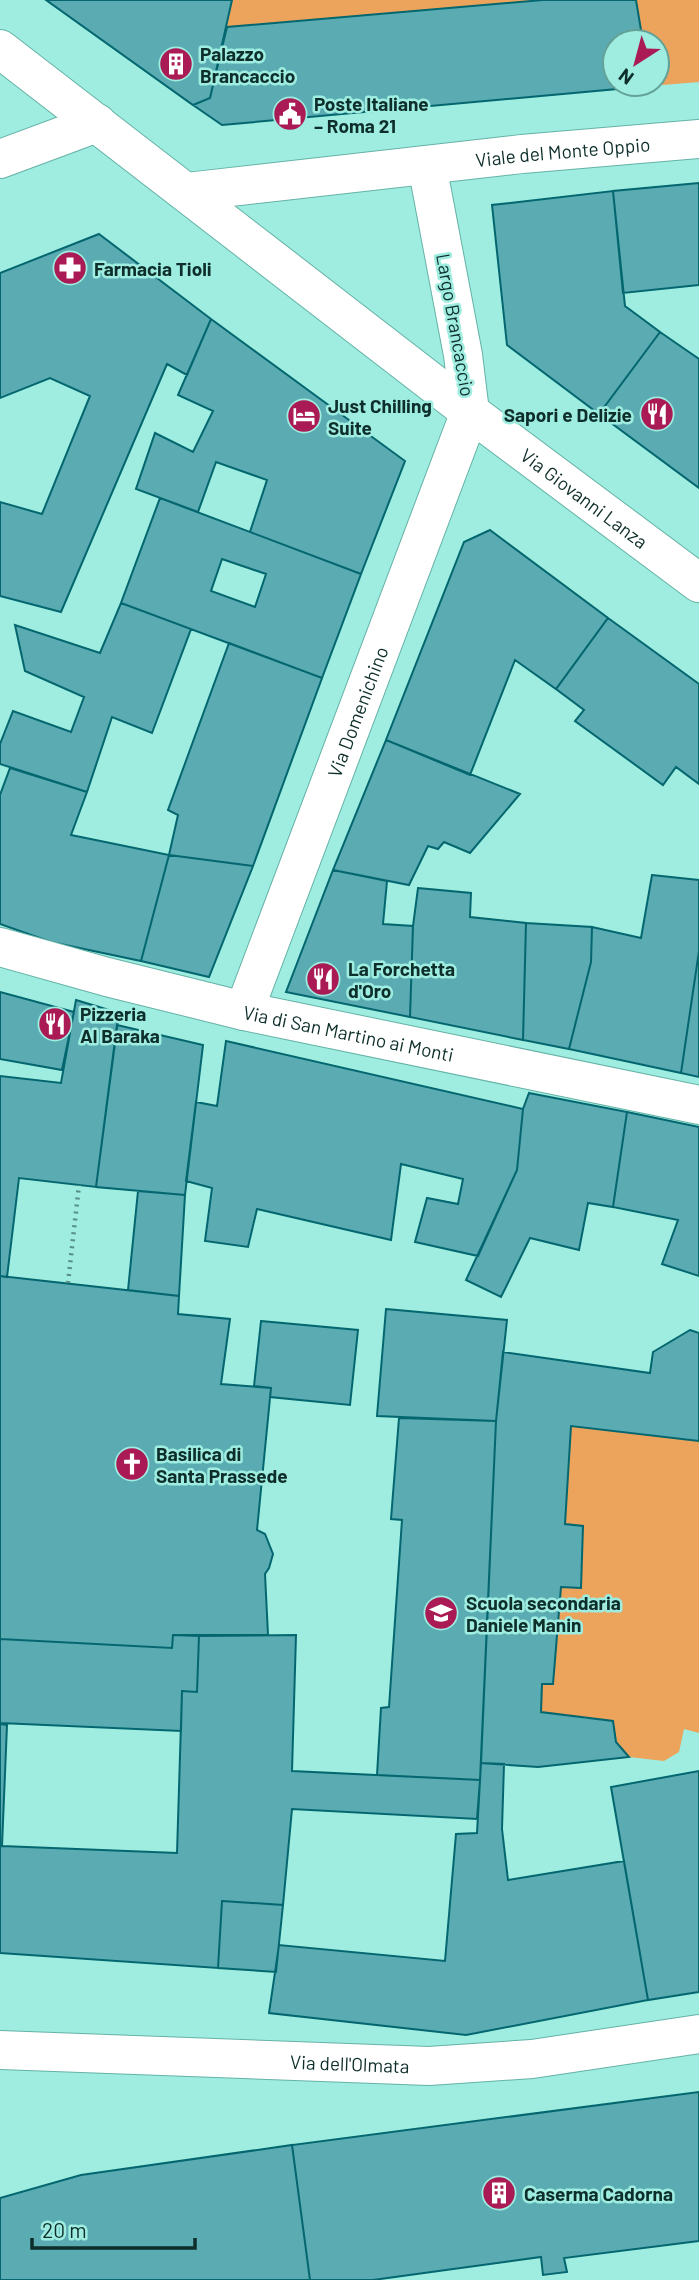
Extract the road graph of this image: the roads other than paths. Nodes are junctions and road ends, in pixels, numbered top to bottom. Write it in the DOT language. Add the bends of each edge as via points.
graph roads {
  1 [pos="0,49"];
  2 [pos="97,123"];
  3 [pos="699,139"];
  4 [pos="0,159"];
  5 [pos="427,165"];
  6 [pos="187,192"];
  7 [pos="470,412"];
  8 [pos="699,583"];
  9 [pos="0,947"];
  10 [pos="244,1012"];
  11 [pos="699,1105"];
  12 [pos="699,2035"];
  13 [pos="0,2050"];
  1 -- 2 [label="street, Largo Brancaccio"];
  2 -- 4 [label="street"];
  2 -- 6 [label="street, Largo Brancaccio"];
  3 -- 5 [label="street, Viale del Monte Oppio"];
  5 -- 6 [label="street"];
  5 -- 7 [label="street, Largo Brancaccio"];
  6 -- 7 [label="street, Largo Brancaccio"];
  7 -- 8 [label="street, Via Giovanni Lanza"];
  7 -- 10 [label="street, Via Domenichino"];
  9 -- 10 [label="street, Via di San Martino ai Monti"];
  10 -- 11 [label="street, Via di San Martino ai Monti"];
  12 -- 13 [label="street, Via dell'Olmata" via="532,2059 429,2066"];
}
